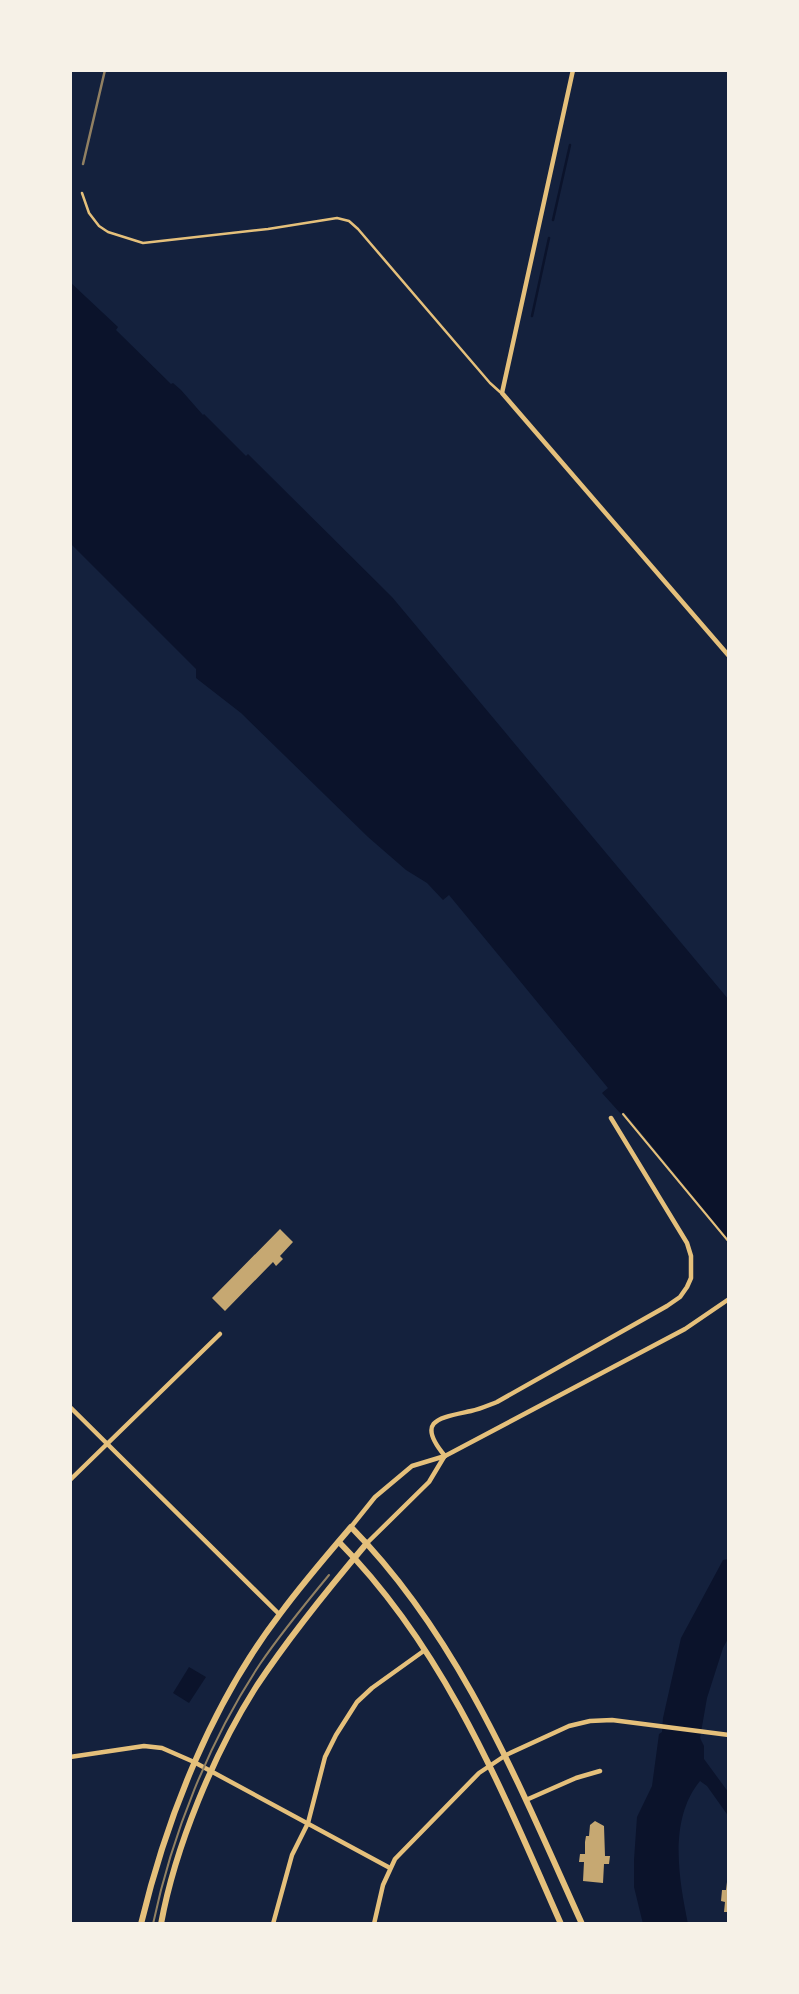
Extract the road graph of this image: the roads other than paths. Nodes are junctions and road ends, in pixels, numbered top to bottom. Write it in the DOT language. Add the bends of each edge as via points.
graph roads {
  1 [pos="573,70"];
  2 [pos="82,193"];
  3 [pos="502,393"];
  4 [pos="729,656"];
  5 [pos="611,1118"];
  6 [pos="729,1299"];
  7 [pos="220,1334"];
  8 [pos="70,1408"];
  9 [pos="105,1444"];
  10 [pos="445,1456"];
  11 [pos="70,1480"];
  12 [pos="351,1527"];
  13 [pos="339,1542"];
  14 [pos="367,1543"];
  15 [pos="355,1558"];
  16 [pos="279,1614"];
  17 [pos="446,1648"];
  18 [pos="426,1650"];
  19 [pos="432,1658"];
  20 [pos="729,1735"];
  21 [pos="506,1755"];
  22 [pos="70,1757"];
  23 [pos="194,1762"];
  24 [pos="490,1765"];
  25 [pos="600,1771"];
  26 [pos="212,1772"];
  27 [pos="526,1800"];
  28 [pos="307,1823"];
  29 [pos="390,1868"];
  30 [pos="565,1887"];
  31 [pos="548,1895"];
  32 [pos="141,1924"];
  33 [pos="161,1924"];
  34 [pos="273,1924"];
  35 [pos="374,1924"];
  36 [pos="561,1924"];
  37 [pos="582,1924"];
  1 -- 3 [label="street"];
  2 -- 3 [label="lane" via="99,226 143,243 337,218 349,221"];
  3 -- 4 [label="street"];
  5 -- 10 [label="street" via="687,1243 692,1268 687,1287 667,1306 497,1402 443,1416 431,1434"];
  6 -- 10 [label="street" via="693,1324"];
  7 -- 9 [label="street"];
  8 -- 9 [label="street"];
  9 -- 11 [label="street"];
  9 -- 16 [label="street"];
  10 -- 12 [label="street" via="412,1466 375,1497"];
  10 -- 14 [label="street" via="429,1482"];
  12 -- 13 [label="street"];
  12 -- 14 [label="street"];
  13 -- 15 [label="street"];
  13 -- 16 [label="street"];
  14 -- 15 [label="street"];
  14 -- 17 [label="street"];
  15 -- 18 [label="street"];
  15 -- 26 [label="street" via="256,1688"];
  16 -- 23 [label="street"];
  17 -- 19 [label="street"];
  17 -- 21 [label="street"];
  18 -- 19 [label="street"];
  18 -- 28 [label="street" via="357,1702 325,1757"];
  19 -- 24 [label="street"];
  20 -- 21 [label="street" via="612,1720 581,1722"];
  21 -- 24 [label="street"];
  21 -- 27 [label="street"];
  22 -- 23 [label="street" via="144,1746 162,1748"];
  23 -- 26 [label="street"];
  23 -- 32 [label="street" via="169,1825"];
  24 -- 29 [label="street"];
  24 -- 31 [label="street"];
  25 -- 27 [label="street"];
  26 -- 28 [label="street"];
  26 -- 33 [label="street" via="185,1838"];
  27 -- 30 [label="street"];
  28 -- 29 [label="street"];
  28 -- 34 [label="street" via="292,1855"];
  29 -- 35 [label="street"];
  30 -- 31 [label="street"];
  30 -- 37 [label="street"];
  31 -- 36 [label="street"];
}
